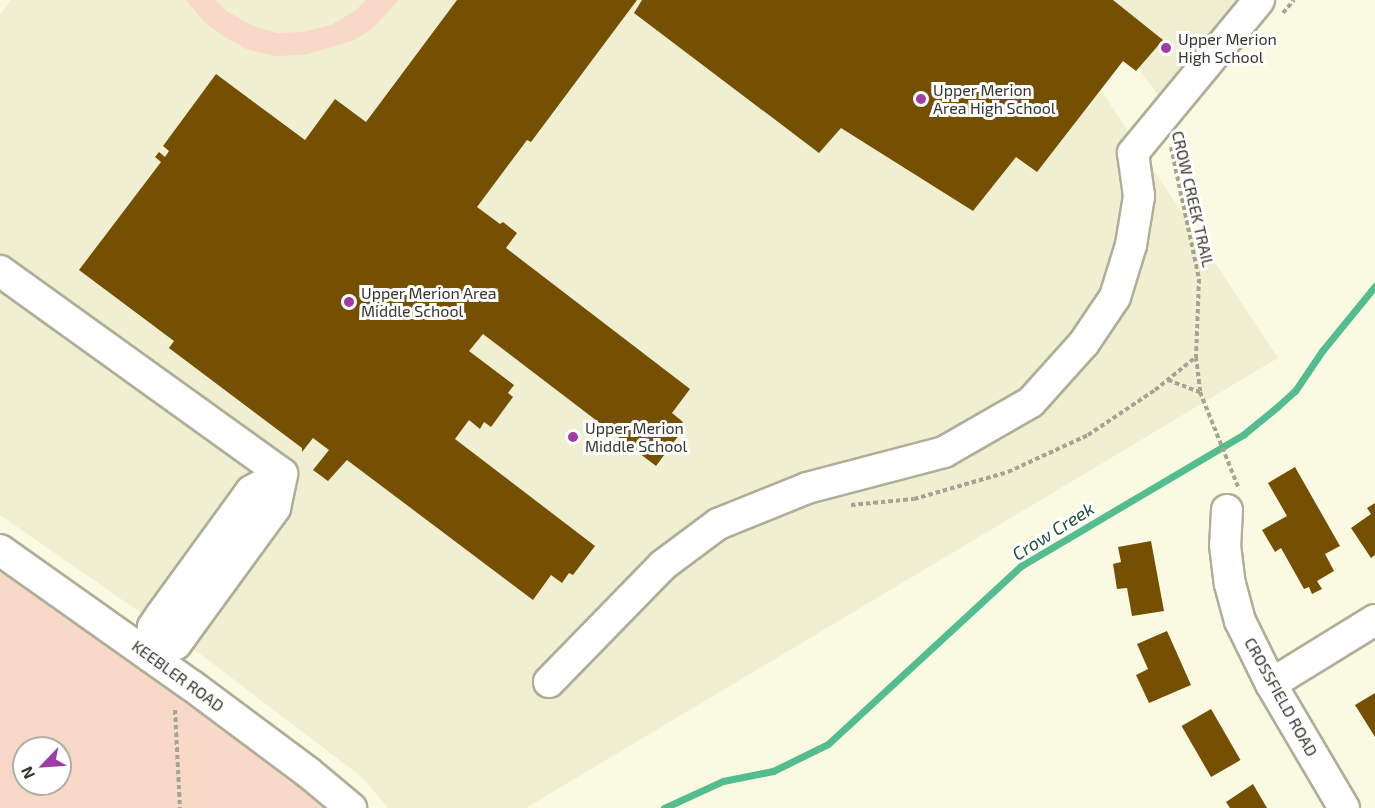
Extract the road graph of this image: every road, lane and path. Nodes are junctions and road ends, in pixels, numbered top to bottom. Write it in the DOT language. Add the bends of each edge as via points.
graph roads {
  1 [pos="1259,0"];
  2 [pos="1162,118"];
  3 [pos="0,271"];
  4 [pos="1196,357"];
  5 [pos="1168,380"];
  6 [pos="1200,392"];
  7 [pos="1234,471"];
  8 [pos="845,506"];
  9 [pos="1227,510"];
  10 [pos="0,550"];
  11 [pos="1375,620"];
  12 [pos="150,656"];
  13 [pos="549,682"];
  14 [pos="1271,684"];
  15 [pos="175,710"];
  16 [pos="180,808"];
  17 [pos="351,808"];
  18 [pos="1344,808"];
  1 -- 2 [label="street"];
  2 -- 4 [label="path, CROW CREEK TRAIL" via="1199,279"];
  2 -- 13 [label="street" via="1133,153 1139,196 1131,245 1115,297 1084,343 1031,402 944,452 807,488 718,524 663,565"];
  3 -- 12 [label="street" via="282,474 275,508 188,628 176,644"];
  4 -- 5 [label="path"];
  4 -- 6 [label="path, CROW CREEK TRAIL"];
  5 -- 6 [label="path"];
  5 -- 8 [label="path" via="1088,435 1008,472 914,500"];
  6 -- 7 [label="path, CROW CREEK TRAIL"];
  9 -- 14 [label="street, CROSSFIELD ROAD" via="1225,546 1230,584 1240,621"];
  10 -- 12 [label="street, KEEBLER ROAD"];
  11 -- 14 [label="street"];
  12 -- 17 [label="street, KEEBLER ROAD"];
  14 -- 18 [label="street, CROSSFIELD ROAD"];
  15 -- 16 [label="path"];
}
